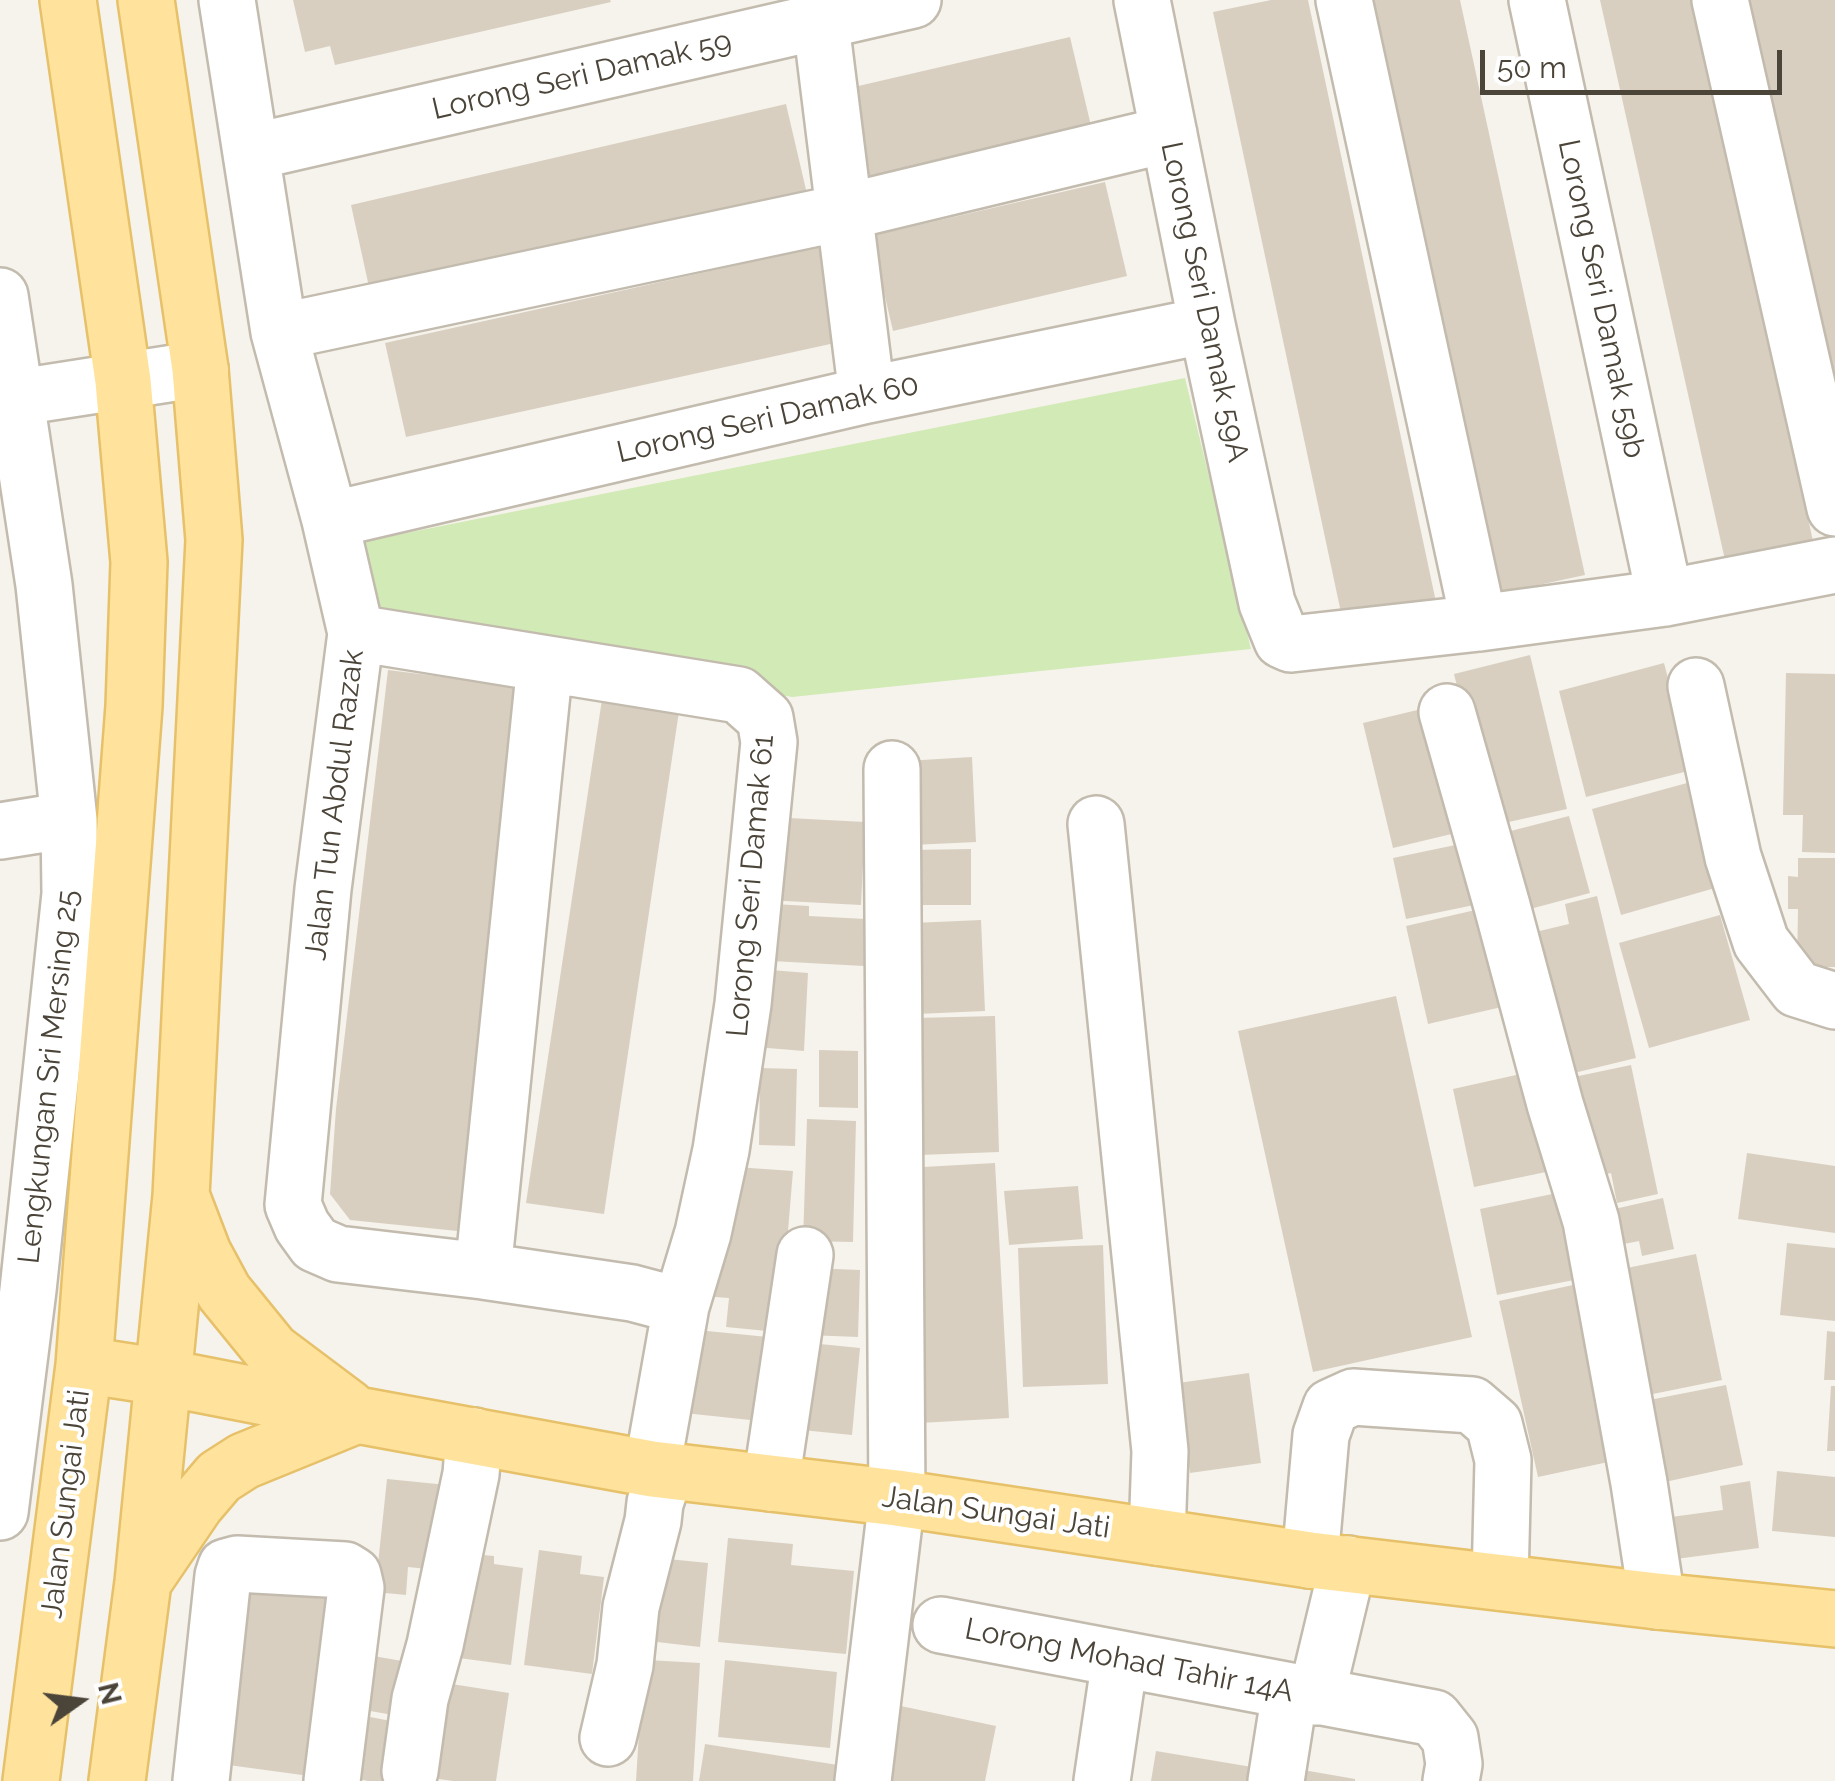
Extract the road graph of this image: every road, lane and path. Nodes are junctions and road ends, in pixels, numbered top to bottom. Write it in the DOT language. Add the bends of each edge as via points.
graph roads {
  1 [pos="68,0"];
  2 [pos="146,0"];
  3 [pos="226,0"];
  4 [pos="913,0"];
  5 [pos="1142,0"];
  6 [pos="1344,0"];
  7 [pos="1538,0"];
  8 [pos="1720,0"];
  9 [pos="819,11"];
  10 [pos="1169,134"];
  11 [pos="252,152"];
  12 [pos="844,212"];
  13 [pos="0,296"];
  14 [pos="1207,325"];
  15 [pos="279,332"];
  16 [pos="200,369"];
  17 [pos="123,381"];
  18 [pos="868,395"];
  19 [pos="8,398"];
  20 [pos="1835,508"];
  21 [pos="330,520"];
  22 [pos="1835,564"];
  23 [pos="1665,598"];
  24 [pos="1479,623"];
  25 [pos="356,634"];
  26 [pos="545,664"];
  27 [pos="1696,686"];
  28 [pos="1447,712"];
  29 [pos="892,769"];
  30 [pos="69,820"];
  31 [pos="1096,824"];
  32 [pos="0,831"];
  33 [pos="1835,1001"];
  34 [pos="180,1196"];
  35 [pos="805,1256"];
  36 [pos="483,1271"];
  37 [pos="14,1288"];
  38 [pos="681,1306"];
  39 [pos="84,1366"];
  40 [pos="162,1377"];
  41 [pos="357,1415"];
  42 [pos="470,1471"];
  43 [pos="771,1483"];
  44 [pos="656,1491"];
  45 [pos="0,1512"];
  46 [pos="893,1531"];
  47 [pos="1157,1537"];
  48 [pos="1329,1562"];
  49 [pos="143,1582"];
  50 [pos="1500,1582"];
  51 [pos="1657,1601"];
  52 [pos="1835,1619"];
  53 [pos="941,1625"];
  54 [pos="1120,1659"];
  55 [pos="1316,1669"];
  56 [pos="608,1738"];
  57 [pos="410,1772"];
  58 [pos="31,1781"];
  59 [pos="117,1781"];
  60 [pos="202,1781"];
  61 [pos="332,1781"];
  62 [pos="863,1781"];
  63 [pos="1102,1781"];
  64 [pos="1276,1781"];
  65 [pos="1451,1781"];
  1 -- 17 [label="main road"];
  2 -- 16 [label="main road"];
  3 -- 11 [label="street, Jalan Tun Abdul Razak"];
  4 -- 9 [label="street, Lorong Seri Damak 59"];
  5 -- 10 [label="street, Lorong Seri Damak 59A"];
  6 -- 24 [label="street"];
  7 -- 23 [label="street, Lorong Seri Damak 59b"];
  8 -- 20 [label="street"];
  9 -- 11 [label="street, Lorong Seri Damak 59"];
  9 -- 12 [label="street"];
  10 -- 12 [label="street"];
  10 -- 14 [label="street, Lorong Seri Damak 59A"];
  11 -- 15 [label="street, Jalan Tun Abdul Razak"];
  12 -- 15 [label="street"];
  12 -- 18 [label="street"];
  13 -- 19 [label="street, Lengkungan Sri Mersing 25"];
  14 -- 18 [label="street, Lorong Seri Damak 60"];
  14 -- 24 [label="street, Lorong Seri Damak 59A" via="1267,603 1282,640"];
  15 -- 21 [label="street, Jalan Tun Abdul Razak"];
  16 -- 17 [label="street"];
  16 -- 34 [label="main road" via="214,540"];
  17 -- 19 [label="street"];
  17 -- 39 [label="main road" via="139,562 135,688"];
  18 -- 21 [label="street, Lorong Seri Damak 60"];
  19 -- 30 [label="street, Lengkungan Sri Mersing 25" via="44,585"];
  21 -- 25 [label="street, Jalan Tun Abdul Razak"];
  22 -- 23 [label="street"];
  23 -- 24 [label="street"];
  25 -- 26 [label="street, Lorong Seri Damak 61"];
  25 -- 36 [label="street, Jalan Tun Abdul Razak" via="293,1205 315,1244 338,1254"];
  26 -- 36 [label="street"];
  26 -- 38 [label="street, Lorong Seri Damak 61" via="739,695 765,718 770,742 743,1004 721,1150"];
  27 -- 33 [label="street" via="1733,857 1761,942 1797,988"];
  28 -- 51 [label="street" via="1591,1221"];
  29 -- 46 [label="street"];
  30 -- 32 [label="street"];
  30 -- 37 [label="street, Lengkungan Sri Mersing 25" via="70,894"];
  31 -- 47 [label="street" via="1160,1451"];
  34 -- 40 [label="main road"];
  34 -- 41 [label="main road" via="224,1292 272,1351"];
  35 -- 43 [label="street"];
  36 -- 38 [label="street, Jalan Tun Abdul Razak"];
  37 -- 45 [label="street, Lengkungan Sri Mersing 25"];
  38 -- 44 [label="street, Lorong Seri Damak 61"];
  39 -- 40 [label="main road, Jalan Sungai Jati"];
  39 -- 58 [label="main road, Jalan Sungai Jati"];
  40 -- 41 [label="main road, Jalan Sungai Jati"];
  40 -- 49 [label="main road"];
  41 -- 42 [label="main road, Jalan Sungai Jati"];
  41 -- 49 [label="main road" via="218,1478"];
  42 -- 44 [label="main road, Jalan Sungai Jati"];
  42 -- 57 [label="street"];
  43 -- 44 [label="main road, Jalan Sungai Jati"];
  43 -- 46 [label="main road, Jalan Sungai Jati"];
  44 -- 56 [label="street, Lorong Seri Damak 61"];
  46 -- 47 [label="main road, Jalan Sungai Jati"];
  46 -- 62 [label="street"];
  47 -- 48 [label="main road, Jalan Sungai Jati"];
  48 -- 50 [label="main road, Jalan Sungai Jati"];
  48 -- 50 [label="street" via="1320,1435 1330,1406 1353,1397 1472,1404 1494,1424 1503,1460"];
  48 -- 55 [label="street"];
  49 -- 59 [label="main road"];
  50 -- 51 [label="main road, Jalan Sungai Jati"];
  51 -- 52 [label="main road, Jalan Sungai Jati"];
  53 -- 54 [label="street, Lorong Mohad Tahir 14A"];
  54 -- 55 [label="street, Lorong Mohad Tahir 14A"];
  54 -- 63 [label="street"];
  55 -- 64 [label="street"];
  55 -- 65 [label="street, Lorong Mohad Tahir 14A" via="1434,1718 1450,1738"];
  60 -- 61 [label="street" via="222,1576 237,1564 353,1575"];
}
